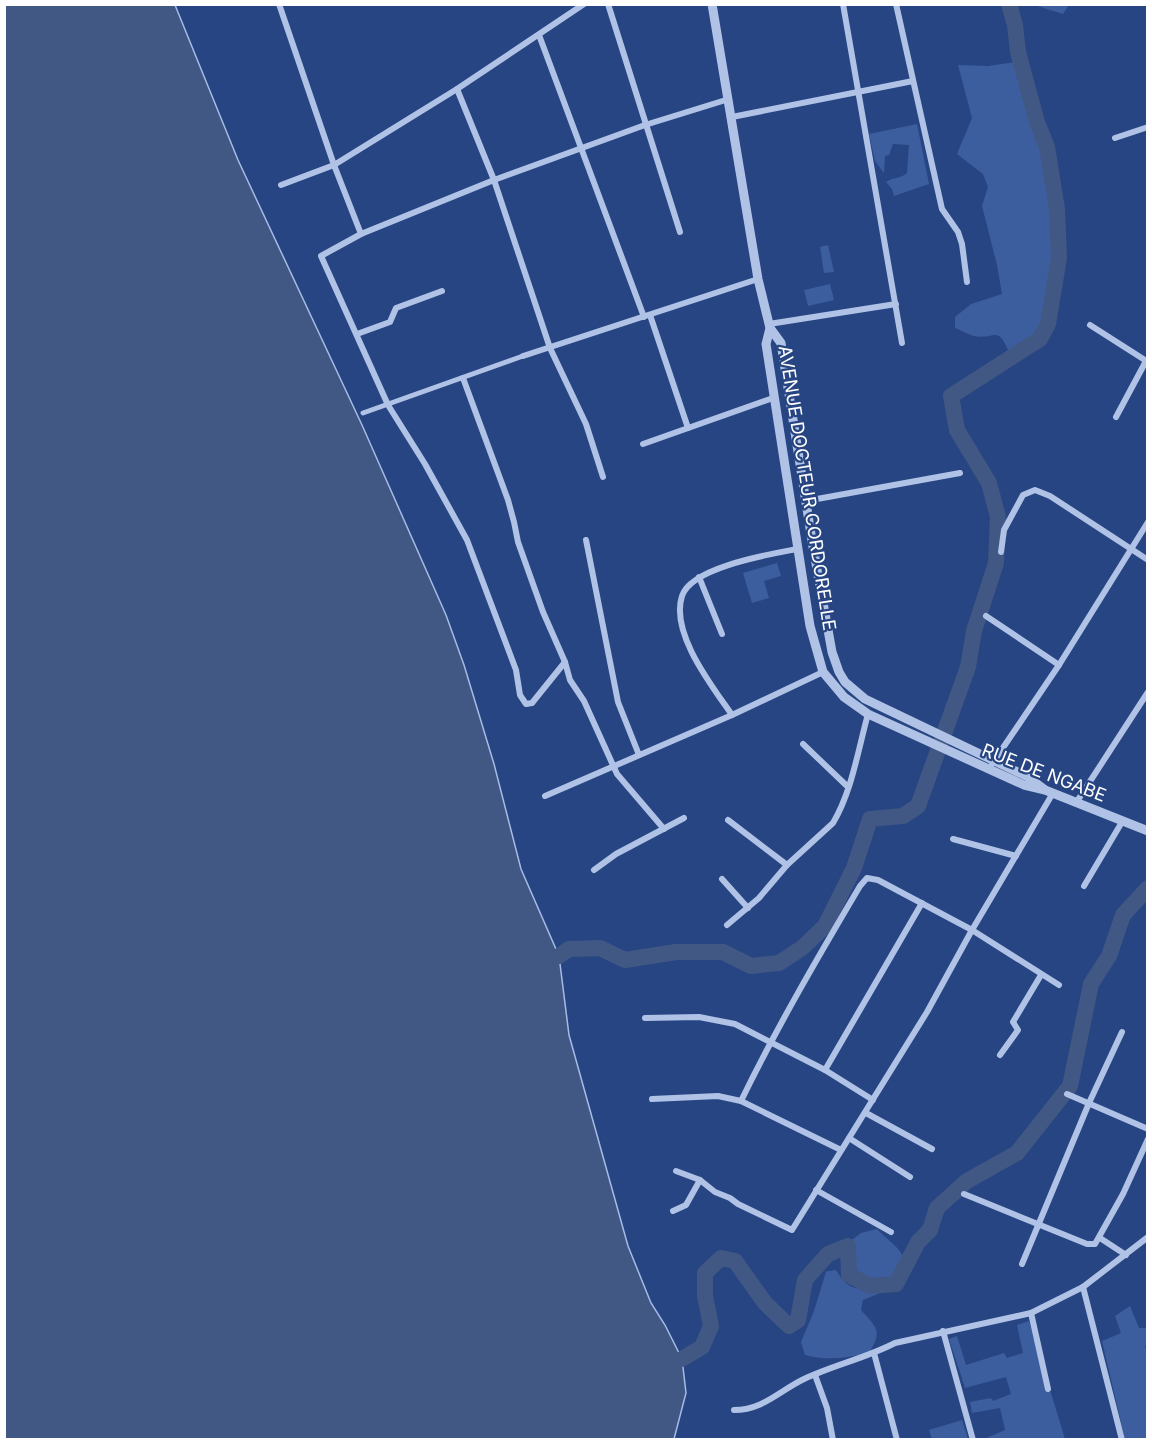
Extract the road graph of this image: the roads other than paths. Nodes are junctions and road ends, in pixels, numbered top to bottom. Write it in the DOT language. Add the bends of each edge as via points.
graph roads {
  1 [pos="279,4"];
  2 [pos="584,4"];
  3 [pos="608,4"];
  4 [pos="712,4"];
  5 [pos="843,4"];
  6 [pos="896,4"];
  7 [pos="539,35"];
  8 [pos="913,81"];
  9 [pos="457,89"];
  10 [pos="859,91"];
  11 [pos="729,99"];
  12 [pos="732,117"];
  13 [pos="645,125"];
  14 [pos="1148,127"];
  15 [pos="1114,138"];
  16 [pos="580,148"];
  17 [pos="334,165"];
  18 [pos="494,180"];
  19 [pos="281,185"];
  20 [pos="680,232"];
  21 [pos="361,234"];
  22 [pos="758,279"];
  23 [pos="967,282"];
  24 [pos="442,291"];
  25 [pos="896,304"];
  26 [pos="647,316"];
  27 [pos="1090,325"];
  28 [pos="770,326"];
  29 [pos="357,334"];
  30 [pos="902,343"];
  31 [pos="550,348"];
  32 [pos="523,356"];
  33 [pos="1147,362"];
  34 [pos="463,378"];
  35 [pos="773,398"];
  36 [pos="387,405"];
  37 [pos="363,413"];
  38 [pos="1116,417"];
  39 [pos="688,428"];
  40 [pos="643,444"];
  41 [pos="960,473"];
  42 [pos="603,477"];
  43 [pos="806,501"];
  44 [pos="1148,522"];
  45 [pos="586,540"];
  46 [pos="797,549"];
  47 [pos="1131,550"];
  48 [pos="1001,552"];
  49 [pos="1148,560"];
  50 [pos="699,577"];
  51 [pos="986,616"];
  52 [pos="722,634"];
  53 [pos="565,662"];
  54 [pos="1059,665"];
  55 [pos="823,672"];
  56 [pos="1148,692"];
  57 [pos="868,714"];
  58 [pos="732,715"];
  59 [pos="929,743"];
  60 [pos="803,744"];
  61 [pos="639,755"];
  62 [pos="994,761"];
  63 [pos="614,766"];
  64 [pos="988,770"];
  65 [pos="848,787"];
  66 [pos="1049,792"];
  67 [pos="545,796"];
  68 [pos="1076,802"];
  69 [pos="684,818"];
  70 [pos="728,820"];
  71 [pos="1122,822"];
  72 [pos="664,829"];
  73 [pos="1148,831"];
  74 [pos="952,839"];
  75 [pos="1016,856"];
  76 [pos="787,865"];
  77 [pos="594,870"];
  78 [pos="722,879"];
  79 [pos="1084,886"];
  80 [pos="922,903"];
  81 [pos="748,908"];
  82 [pos="727,925"];
  83 [pos="972,930"];
  84 [pos="1041,975"];
  85 [pos="1059,985"];
  86 [pos="645,1018"];
  87 [pos="1122,1032"];
  88 [pos="770,1042"];
  89 [pos="1000,1055"];
  90 [pos="825,1070"];
  91 [pos="1067,1094"];
  92 [pos="652,1099"];
  93 [pos="873,1100"];
  94 [pos="741,1101"];
  95 [pos="1089,1103"];
  96 [pos="866,1113"];
  97 [pos="1148,1129"];
  98 [pos="849,1138"];
  99 [pos="1148,1139"];
  100 [pos="932,1149"];
  101 [pos="841,1150"];
  102 [pos="676,1171"];
  103 [pos="910,1177"];
  104 [pos="700,1180"];
  105 [pos="816,1190"];
  106 [pos="964,1194"];
  107 [pos="673,1211"];
  108 [pos="1038,1224"];
  109 [pos="891,1232"];
  110 [pos="1148,1237"];
  111 [pos="1100,1238"];
  112 [pos="1126,1255"];
  113 [pos="1022,1264"];
  114 [pos="1083,1287"];
  115 [pos="1031,1313"];
  116 [pos="944,1331"];
  117 [pos="874,1353"];
  118 [pos="815,1375"];
  119 [pos="1048,1389"];
  120 [pos="734,1410"];
  121 [pos="833,1440"];
  122 [pos="897,1440"];
  123 [pos="973,1440"];
  124 [pos="1122,1440"];
  1 -- 17 [label="street"];
  2 -- 7 [label="street"];
  3 -- 13 [label="street"];
  4 -- 11 [label="street, AVENUE DOCTEUR CORDORELLE"];
  5 -- 10 [label="street"];
  6 -- 8 [label="street"];
  7 -- 9 [label="street"];
  7 -- 16 [label="street"];
  8 -- 10 [label="street"];
  8 -- 23 [label="street" via="942,209 958,232"];
  9 -- 17 [label="street"];
  9 -- 18 [label="street"];
  10 -- 12 [label="street"];
  10 -- 25 [label="street"];
  11 -- 12 [label="street, AVENUE DOCTEUR CORDORELLE"];
  11 -- 13 [label="street"];
  12 -- 22 [label="street, AVENUE DOCTEUR CORDORELLE"];
  13 -- 16 [label="street"];
  13 -- 20 [label="street"];
  14 -- 15 [label="street"];
  16 -- 18 [label="street"];
  16 -- 26 [label="street"];
  17 -- 19 [label="street"];
  17 -- 21 [label="street"];
  18 -- 21 [label="street"];
  18 -- 31 [label="street"];
  21 -- 29 [label="street" via="321,256"];
  22 -- 26 [label="street"];
  22 -- 28 [label="street, AVENUE DOCTEUR CORDORELLE"];
  24 -- 29 [label="street" via="396,308 390,322"];
  25 -- 28 [label="street"];
  25 -- 30 [label="street"];
  26 -- 31 [label="street"];
  26 -- 39 [label="street"];
  27 -- 33 [label="street"];
  28 -- 35 [label="street, AVENUE DOCTEUR CORDORELLE" via="766,344"];
  28 -- 43 [label="street" via="781,343"];
  29 -- 36 [label="street"];
  31 -- 32 [label="street"];
  31 -- 42 [label="street" via="586,424"];
  32 -- 34 [label="street"];
  33 -- 38 [label="street"];
  34 -- 36 [label="street"];
  34 -- 53 [label="street" via="508,500 543,612"];
  35 -- 39 [label="street"];
  35 -- 46 [label="street, AVENUE DOCTEUR CORDORELLE"];
  36 -- 37 [label="street"];
  36 -- 53 [label="street" via="467,540 516,670 522,700 532,703"];
  39 -- 40 [label="street"];
  41 -- 43 [label="street"];
  43 -- 62 [label="street" via="827,624 839,672 849,686 865,699"];
  44 -- 47 [label="street"];
  45 -- 61 [label="street" via="618,702"];
  46 -- 50 [label="street"];
  46 -- 55 [label="street, AVENUE DOCTEUR CORDORELLE" via="810,626"];
  47 -- 48 [label="street" via="1035,490 1023,495 1005,530"];
  47 -- 49 [label="street"];
  47 -- 54 [label="street"];
  50 -- 52 [label="street"];
  50 -- 58 [label="street" via="682,594 683,628 690,648"];
  51 -- 54 [label="street"];
  53 -- 63 [label="street" via="570,680"];
  54 -- 62 [label="street"];
  55 -- 57 [label="street, AVENUE DOCTEUR CORDORELLE" via="840,692"];
  55 -- 58 [label="street"];
  56 -- 68 [label="street"];
  57 -- 59 [label="street, AVENUE DOCTEUR CORDORELLE"];
  57 -- 65 [label="street"];
  58 -- 61 [label="street"];
  59 -- 64 [label="street, RUE DE NGABE"];
  60 -- 65 [label="street"];
  61 -- 63 [label="street"];
  62 -- 64 [label="street"];
  62 -- 66 [label="street"];
  63 -- 67 [label="street"];
  63 -- 72 [label="street" via="622,781"];
  64 -- 66 [label="street, RUE DE NGABE"];
  65 -- 76 [label="street" via="833,823"];
  66 -- 68 [label="street, RUE DE NGABE"];
  66 -- 75 [label="street"];
  68 -- 71 [label="street, RUE DE NGABE"];
  69 -- 72 [label="street"];
  70 -- 76 [label="street"];
  71 -- 73 [label="street, RUE DE NGABE"];
  71 -- 79 [label="street"];
  72 -- 77 [label="street"];
  74 -- 75 [label="street"];
  75 -- 83 [label="street"];
  76 -- 81 [label="street"];
  78 -- 81 [label="street"];
  80 -- 83 [label="street"];
  80 -- 88 [label="street" via="878,880 863,881"];
  80 -- 90 [label="street"];
  81 -- 82 [label="street"];
  83 -- 84 [label="street"];
  83 -- 93 [label="street"];
  84 -- 85 [label="street"];
  84 -- 89 [label="street" via="1013,1022 1018,1030"];
  86 -- 88 [label="street" via="719,1020"];
  87 -- 95 [label="street"];
  88 -- 90 [label="street"];
  88 -- 94 [label="street"];
  90 -- 93 [label="street"];
  91 -- 95 [label="street"];
  92 -- 94 [label="street" via="718,1096"];
  93 -- 96 [label="street"];
  94 -- 101 [label="street"];
  95 -- 97 [label="street"];
  95 -- 108 [label="street"];
  96 -- 98 [label="street"];
  96 -- 100 [label="street"];
  98 -- 101 [label="street"];
  98 -- 103 [label="street"];
  99 -- 111 [label="street"];
  101 -- 105 [label="street"];
  102 -- 104 [label="street"];
  104 -- 105 [label="street" via="715,1192 792,1230"];
  104 -- 107 [label="street" via="686,1205"];
  105 -- 109 [label="street"];
  106 -- 108 [label="street"];
  108 -- 111 [label="street" via="1091,1245"];
  108 -- 113 [label="street"];
  110 -- 112 [label="street"];
  111 -- 112 [label="street"];
  112 -- 114 [label="street"];
  114 -- 115 [label="street"];
  114 -- 124 [label="street"];
  115 -- 116 [label="street"];
  115 -- 119 [label="street"];
  116 -- 117 [label="street" via="895,1343"];
  116 -- 123 [label="street"];
  117 -- 118 [label="street"];
  117 -- 122 [label="street"];
  118 -- 120 [label="street" via="754,1408"];
  118 -- 121 [label="street"];
}
